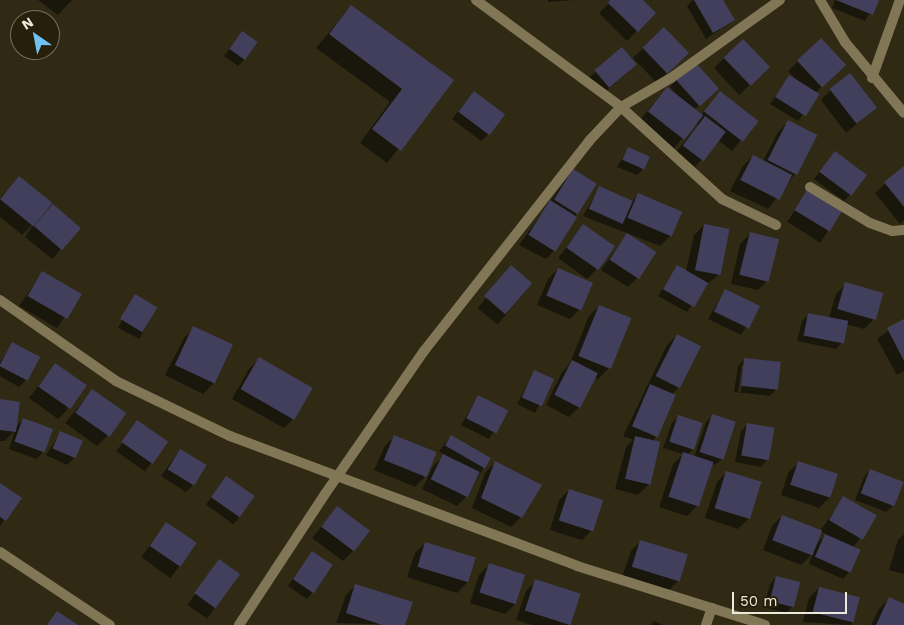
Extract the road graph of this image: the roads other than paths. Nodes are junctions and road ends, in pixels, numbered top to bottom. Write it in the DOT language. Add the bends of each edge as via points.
graph roads {
  1 [pos="476,0"];
  2 [pos="780,0"];
  3 [pos="820,0"];
  4 [pos="900,0"];
  5 [pos="872,78"];
  6 [pos="621,107"];
  7 [pos="904,113"];
  8 [pos="810,187"];
  9 [pos="776,225"];
  10 [pos="904,230"];
  11 [pos="0,300"];
  12 [pos="338,476"];
  13 [pos="0,552"];
  14 [pos="712,608"];
  15 [pos="110,625"];
  16 [pos="239,625"];
  17 [pos="706,625"];
  18 [pos="765,625"];
  1 -- 6 [label="street"];
  2 -- 6 [label="street" via="670,78"];
  3 -- 5 [label="street"];
  4 -- 5 [label="street"];
  5 -- 7 [label="street"];
  6 -- 9 [label="street" via="722,199"];
  6 -- 12 [label="street" via="589,140 457,306"];
  8 -- 10 [label="street" via="870,223 892,231"];
  11 -- 12 [label="street" via="116,381 230,436"];
  12 -- 14 [label="street" via="577,566"];
  12 -- 16 [label="street"];
  13 -- 15 [label="street"];
  14 -- 17 [label="street"];
  14 -- 18 [label="street"];
}
